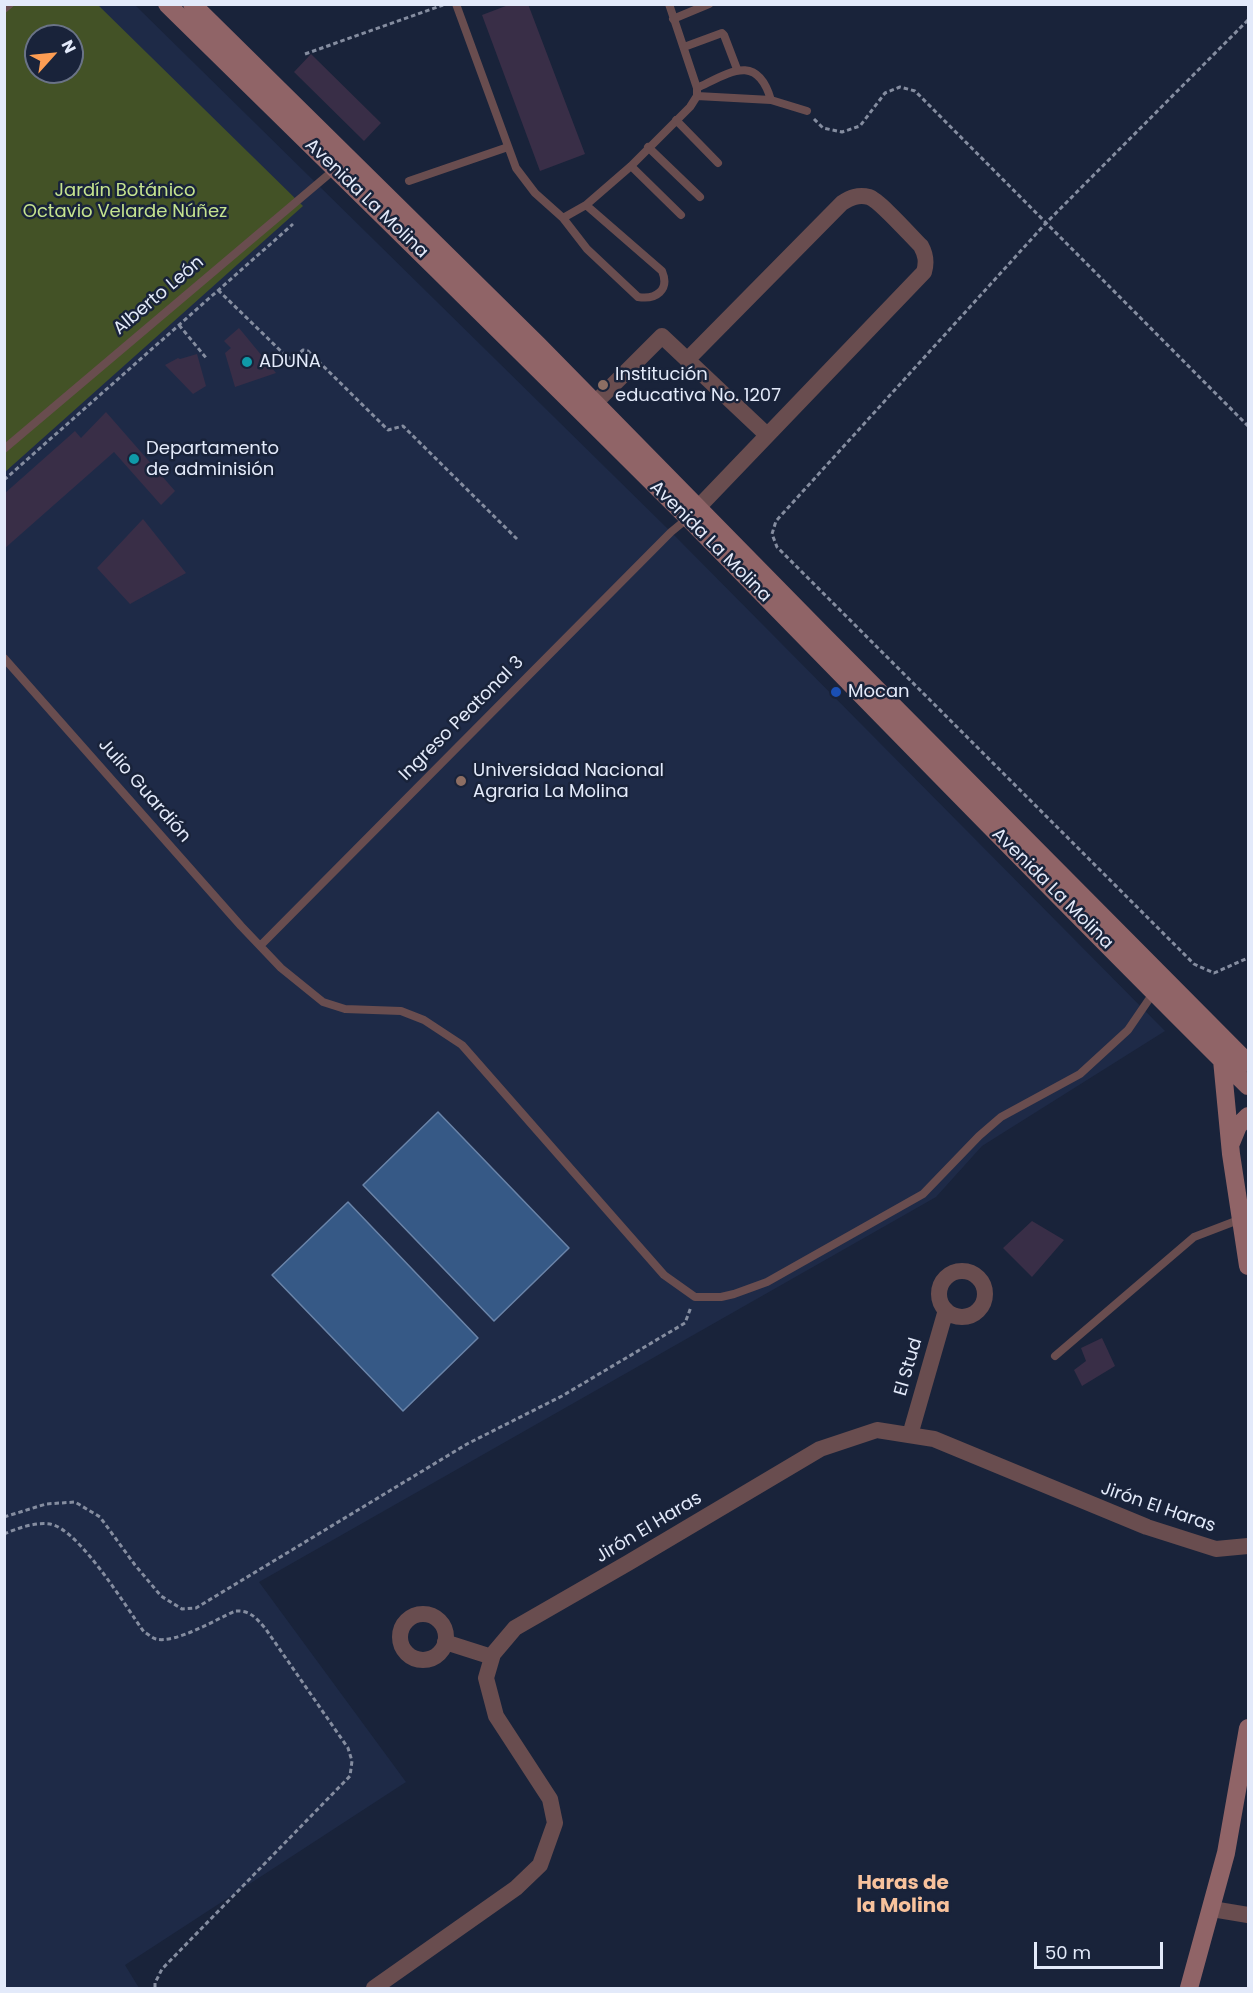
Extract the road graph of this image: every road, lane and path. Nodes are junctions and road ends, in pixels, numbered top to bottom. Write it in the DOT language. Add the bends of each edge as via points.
graph roads {
  1 [pos="10,4"];
  2 [pos="167,4"];
  3 [pos="192,4"];
  4 [pos="445,4"];
  5 [pos="456,4"];
  6 [pos="669,4"];
  7 [pos="709,4"];
  8 [pos="4,9"];
  9 [pos="673,19"];
  10 [pos="1248,20"];
  11 [pos="684,47"];
  12 [pos="305,54"];
  13 [pos="737,69"];
  14 [pos="697,92"];
  15 [pos="771,100"];
  16 [pos="807,111"];
  17 [pos="676,120"];
  18 [pos="508,147"];
  19 [pos="648,147"];
  20 [pos="718,163"];
  21 [pos="631,165"];
  22 [pos="335,168"];
  23 [pos="409,180"];
  24 [pos="700,197"];
  25 [pos="586,205"];
  26 [pos="681,215"];
  27 [pos="563,218"];
  28 [pos="1046,223"];
  29 [pos="293,224"];
  30 [pos="218,291"];
  31 [pos="179,325"];
  32 [pos="207,359"];
  33 [pos="687,360"];
  34 [pos="589,409"];
  35 [pos="1248,426"];
  36 [pos="767,435"];
  37 [pos="4,449"];
  38 [pos="4,480"];
  39 [pos="693,513"];
  40 [pos="517,538"];
  41 [pos="4,658"];
  42 [pos="261,945"];
  43 [pos="1248,958"];
  44 [pos="1154,992"];
  45 [pos="1236,1059"];
  46 [pos="1248,1086"];
  47 [pos="1248,1116"];
  48 [pos="1231,1154"];
  49 [pos="1242,1220"];
  50 [pos="1248,1266"];
  51 [pos="695,1297"];
  52 [pos="946,1310"];
  53 [pos="1055,1356"];
  54 [pos="910,1435"];
  55 [pos="4,1517"];
  56 [pos="4,1534"];
  57 [pos="1248,1546"];
  58 [pos="445,1642"];
  59 [pos="492,1657"];
  60 [pos="1248,1728"];
  61 [pos="1212,1909"];
  62 [pos="1248,1915"];
  63 [pos="156,1989"];
  64 [pos="374,1989"];
  65 [pos="1189,1989"];
  1 -- 8 [label="lane"];
  2 -- 22 [label="main road, Avenida La Molina"];
  3 -- 34 [label="main road, Avenida La Molina"];
  4 -- 12 [label="path"];
  5 -- 18 [label="lane"];
  6 -- 9 [label="lane"];
  7 -- 9 [label="lane"];
  9 -- 11 [label="lane"];
  10 -- 28 [label="path"];
  11 -- 13 [label="lane" via="722,33"];
  11 -- 14 [label="lane"];
  13 -- 14 [label="lane"];
  13 -- 15 [label="lane" via="759,75"];
  14 -- 15 [label="lane"];
  14 -- 17 [label="lane"];
  15 -- 16 [label="lane"];
  16 -- 28 [label="path" via="823,128 842,132 860,126 885,93 900,87 915,91"];
  17 -- 19 [label="lane"];
  17 -- 20 [label="lane"];
  18 -- 23 [label="lane"];
  18 -- 27 [label="lane" via="523,178"];
  19 -- 21 [label="lane"];
  19 -- 24 [label="lane"];
  21 -- 25 [label="lane"];
  21 -- 26 [label="lane"];
  22 -- 34 [label="main road, Avenida La Molina"];
  22 -- 37 [label="lane, Alberto León"];
  25 -- 27 [label="lane"];
  25 -- 27 [label="lane" via="663,271 661,291 649,299 638,297 587,249"];
  28 -- 35 [label="path"];
  28 -- 43 [label="path" via="776,520 772,534 777,547 1194,964 1214,973"];
  29 -- 30 [label="path"];
  30 -- 31 [label="path"];
  30 -- 40 [label="path" via="288,357 292,359 303,350 308,351 388,430 403,426"];
  31 -- 32 [label="path"];
  31 -- 38 [label="path"];
  33 -- 34 [label="street" via="662,336"];
  33 -- 36 [label="street"];
  33 -- 36 [label="street" via="842,203 860,196 873,199 921,246 926,258 924,272"];
  34 -- 39 [label="main road, Avenida La Molina"];
  36 -- 39 [label="street"];
  39 -- 42 [label="lane, Ingreso Peatonal 3"];
  39 -- 44 [label="main road, Avenida La Molina"];
  39 -- 45 [label="main road, Avenida La Molina"];
  41 -- 42 [label="lane, Julio Guardión"];
  42 -- 51 [label="lane, Julio Guardión" via="281,968 323,1002 345,1009 401,1011 424,1020 462,1045 664,1275"];
  44 -- 45 [label="main road, Avenida La Molina"];
  44 -- 51 [label="lane" via="1128,1030 1080,1074 1001,1117 923,1194 767,1282 721,1297"];
  45 -- 46 [label="main road, Avenida La Molina"];
  45 -- 48 [label="main road"];
  47 -- 48 [label="main road" via="1233,1135"];
  48 -- 49 [label="main road"];
  49 -- 50 [label="main road"];
  49 -- 53 [label="lane" via="1194,1237"];
  51 -- 55 [label="path" via="685,1323 562,1396 467,1444 196,1608 182,1609 161,1596 100,1517 75,1502 46,1504"];
  52 -- 54 [label="street, El Stud"];
  54 -- 57 [label="street, Jirón El Haras" via="934,1439 1147,1527 1216,1548"];
  54 -- 59 [label="street, Jirón El Haras" via="877,1430 820,1449 514,1628"];
  56 -- 63 [label="path" via="32,1524 51,1524 70,1535 144,1632 155,1639 186,1635 236,1611 253,1615 348,1748 352,1761 350,1776 162,1968"];
  58 -- 59 [label="street"];
  59 -- 64 [label="street, Jirón El Haras" via="486,1678 496,1716 550,1799 555,1823 540,1865 516,1888"];
  60 -- 61 [label="main road" via="1235,1809"];
  61 -- 62 [label="street"];
  61 -- 65 [label="main road"];
}
